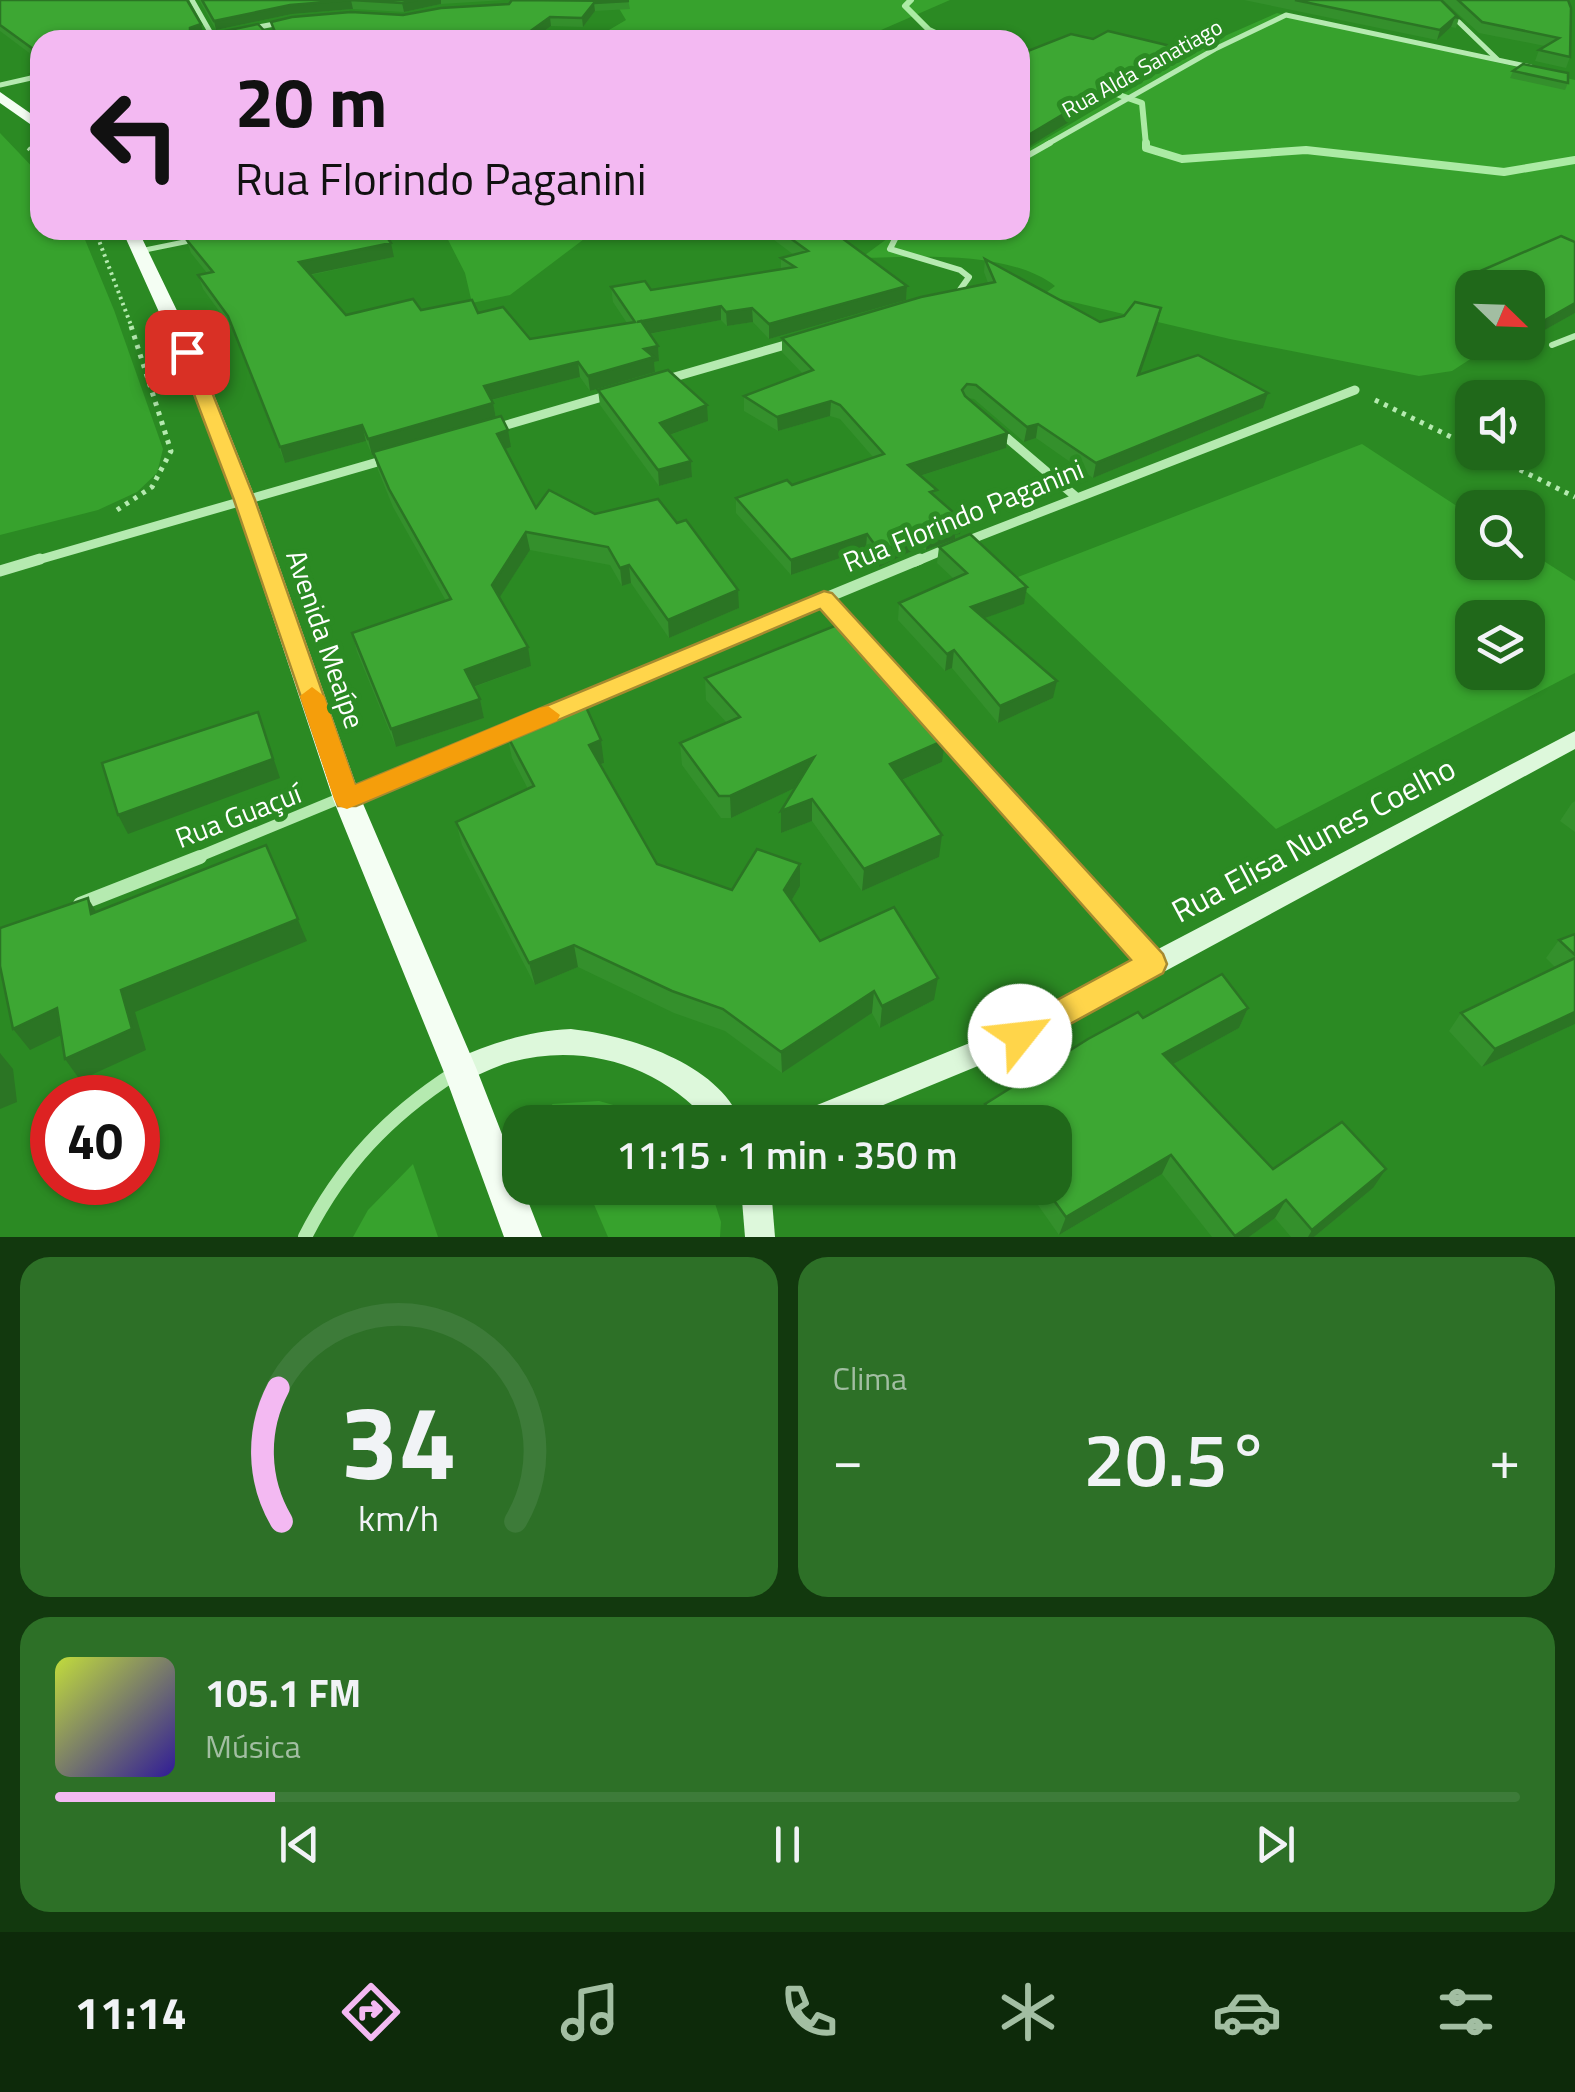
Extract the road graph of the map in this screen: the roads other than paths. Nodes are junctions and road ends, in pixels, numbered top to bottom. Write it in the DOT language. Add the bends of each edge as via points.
graph roads {
  1 [pos="192,0"];
  2 [pos="1436,0"];
  3 [pos="293,20"];
  4 [pos="263,26"];
  5 [pos="210,30"];
  6 [pos="246,30"];
  7 [pos="265,30"];
  8 [pos="1498,60"];
  9 [pos="1536,68"];
  10 [pos="30,78"];
  11 [pos="0,85"];
  12 [pos="0,96"];
  13 [pos="30,119"];
  14 [pos="1030,154"];
  15 [pos="135,240"];
  16 [pos="194,240"];
  17 [pos="894,240"];
  18 [pos="140,252"];
  19 [pos="946,299"];
  20 [pos="1575,336"];
  21 [pos="813,337"];
  22 [pos="1552,345"];
  23 [pos="661,380"];
  24 [pos="1355,390"];
  25 [pos="624,392"];
  26 [pos="995,428"];
  27 [pos="491,429"];
  28 [pos="396,456"];
  29 [pos="1075,496"];
  30 [pos="244,500"];
  31 [pos="0,571"];
  32 [pos="824,598"];
  33 [pos="1575,739"];
  34 [pos="347,799"];
  35 [pos="73,906"];
  36 [pos="1152,964"];
  37 [pos="460,1070"];
  38 [pos="714,1105"];
  39 [pos="852,1105"];
  40 [pos="757,1205"];
  41 [pos="305,1237"];
  42 [pos="523,1237"];
  43 [pos="760,1237"];
  1 -- 5 [label="street"];
  2 -- 8 [label="street"];
  3 -- 4 [label="street"];
  4 -- 6 [label="street"];
  4 -- 7 [label="street"];
  8 -- 9 [label="street"];
  8 -- 14 [label="street, Rua Alda Sanatiago" via="1286,15"];
  10 -- 11 [label="street"];
  12 -- 13 [label="main road"];
  15 -- 18 [label="main road, Avenida Meaípe"];
  16 -- 18 [label="lane"];
  17 -- 19 [label="street" via="890,249 897,254 946,264 968,278"];
  18 -- 30 [label="main road, Avenida Meaípe"];
  20 -- 22 [label="lane"];
  21 -- 23 [label="street"];
  24 -- 29 [label="street, Rua Florindo Paganini"];
  25 -- 27 [label="street"];
  26 -- 29 [label="street"];
  28 -- 30 [label="street"];
  29 -- 32 [label="street, Rua Florindo Paganini"];
  30 -- 31 [label="street"];
  30 -- 34 [label="main road, Avenida Meaípe"];
  32 -- 34 [label="street, Rua Guaçuí"];
  32 -- 36 [label="street, Rua Florindo Paganini"];
  33 -- 36 [label="street, Rua Elisa Nunes Coelho"];
  34 -- 35 [label="street, Rua Guaçuí"];
  34 -- 37 [label="main road, Avenida Meaípe"];
  36 -- 39 [label="street, Rua Elisa Nunes Coelho" via="1020,1036"];
  37 -- 38 [label="street" via="514,1048 570,1042 622,1049 672,1070"];
  37 -- 41 [label="street" via="410,1100 364,1142 326,1192"];
  37 -- 42 [label="main road, Avenida Meaípe"];
  40 -- 43 [label="street"];
}
